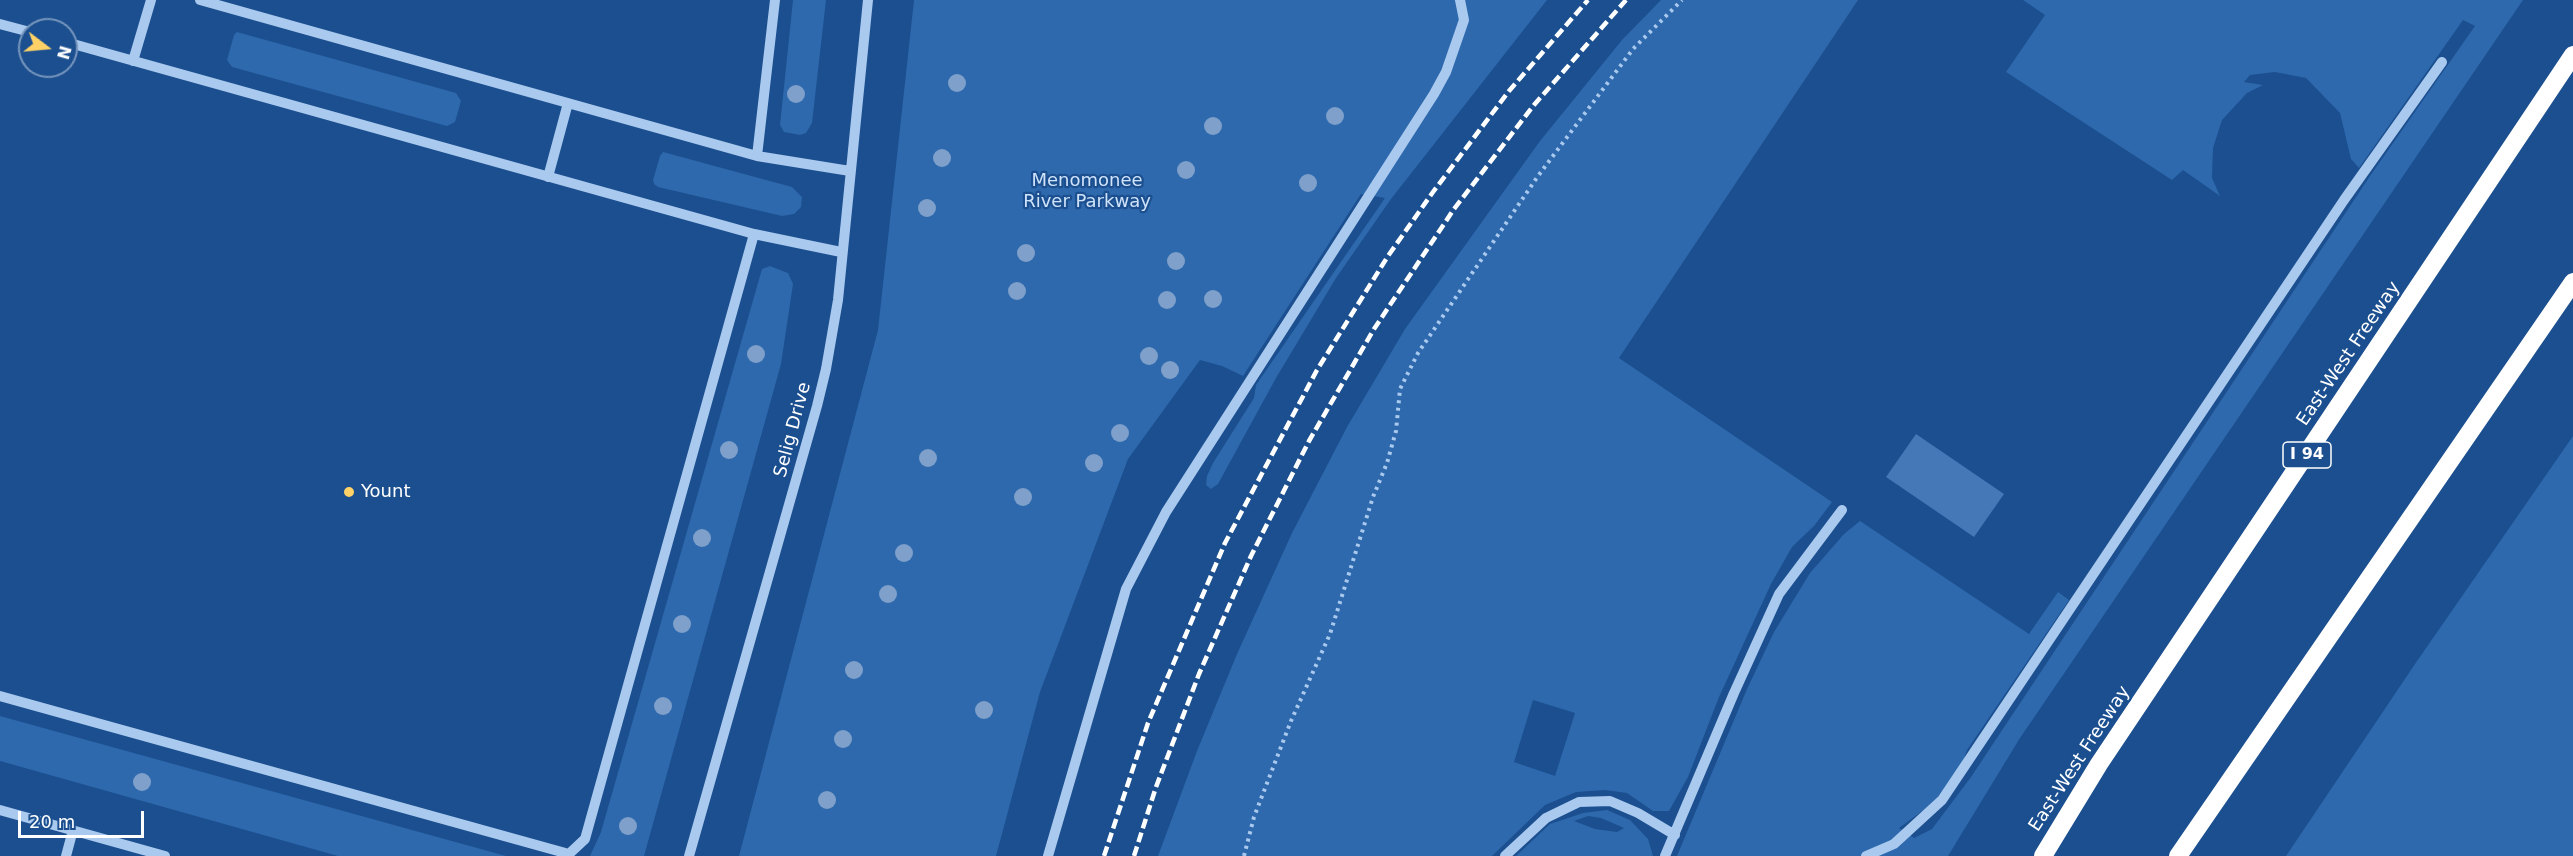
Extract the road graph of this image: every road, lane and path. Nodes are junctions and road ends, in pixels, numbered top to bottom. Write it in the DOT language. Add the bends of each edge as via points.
graph roads {
  1 [pos="151,0"];
  2 [pos="200,0"];
  3 [pos="775,0"];
  4 [pos="868,0"];
  5 [pos="1460,0"];
  6 [pos="1682,0"];
  7 [pos="0,24"];
  8 [pos="18,29"];
  9 [pos="78,45"];
  10 [pos="2573,56"];
  11 [pos="133,61"];
  12 [pos="2442,62"];
  13 [pos="568,103"];
  14 [pos="757,156"];
  15 [pos="850,171"];
  16 [pos="548,177"];
  17 [pos="754,234"];
  18 [pos="841,252"];
  19 [pos="2573,282"];
  20 [pos="1842,510"];
  21 [pos="0,696"];
  22 [pos="0,810"];
  23 [pos="73,830"];
  24 [pos="1675,835"];
  25 [pos="66,856"];
  26 [pos="165,856"];
  27 [pos="689,856"];
  28 [pos="1048,856"];
  29 [pos="1244,856"];
  30 [pos="1505,856"];
  31 [pos="1665,856"];
  32 [pos="1866,856"];
  33 [pos="2043,856"];
  34 [pos="2178,856"];
  1 -- 11 [label="street"];
  2 -- 13 [label="street"];
  3 -- 14 [label="street"];
  4 -- 15 [label="street, Selig Drive"];
  5 -- 28 [label="street" via="1464,20 1434,94 1166,512 1126,589"];
  6 -- 29 [label="path" via="1634,50 1538,176 1418,353 1404,380 1396,431 1351,572 1330,634 1254,817"];
  7 -- 8 [label="street"];
  9 -- 11 [label="street"];
  10 -- 33 [label="highway, East-West Freeway / I 94" via="2099,764"];
  11 -- 16 [label="street"];
  12 -- 32 [label="street" via="2338,210 1942,800 1894,844"];
  13 -- 14 [label="street"];
  13 -- 16 [label="street"];
  14 -- 15 [label="street"];
  15 -- 18 [label="street, Selig Drive"];
  16 -- 17 [label="street"];
  17 -- 18 [label="street"];
  17 -- 21 [label="street" via="585,839 569,854"];
  18 -- 27 [label="street, Selig Drive" via="832,335 817,406"];
  19 -- 34 [label="highway"];
  20 -- 24 [label="street" via="1779,594"];
  22 -- 23 [label="street"];
  23 -- 25 [label="street"];
  23 -- 26 [label="street"];
  24 -- 30 [label="street" via="1610,801 1580,802 1546,818"];
  24 -- 31 [label="street"];
}
